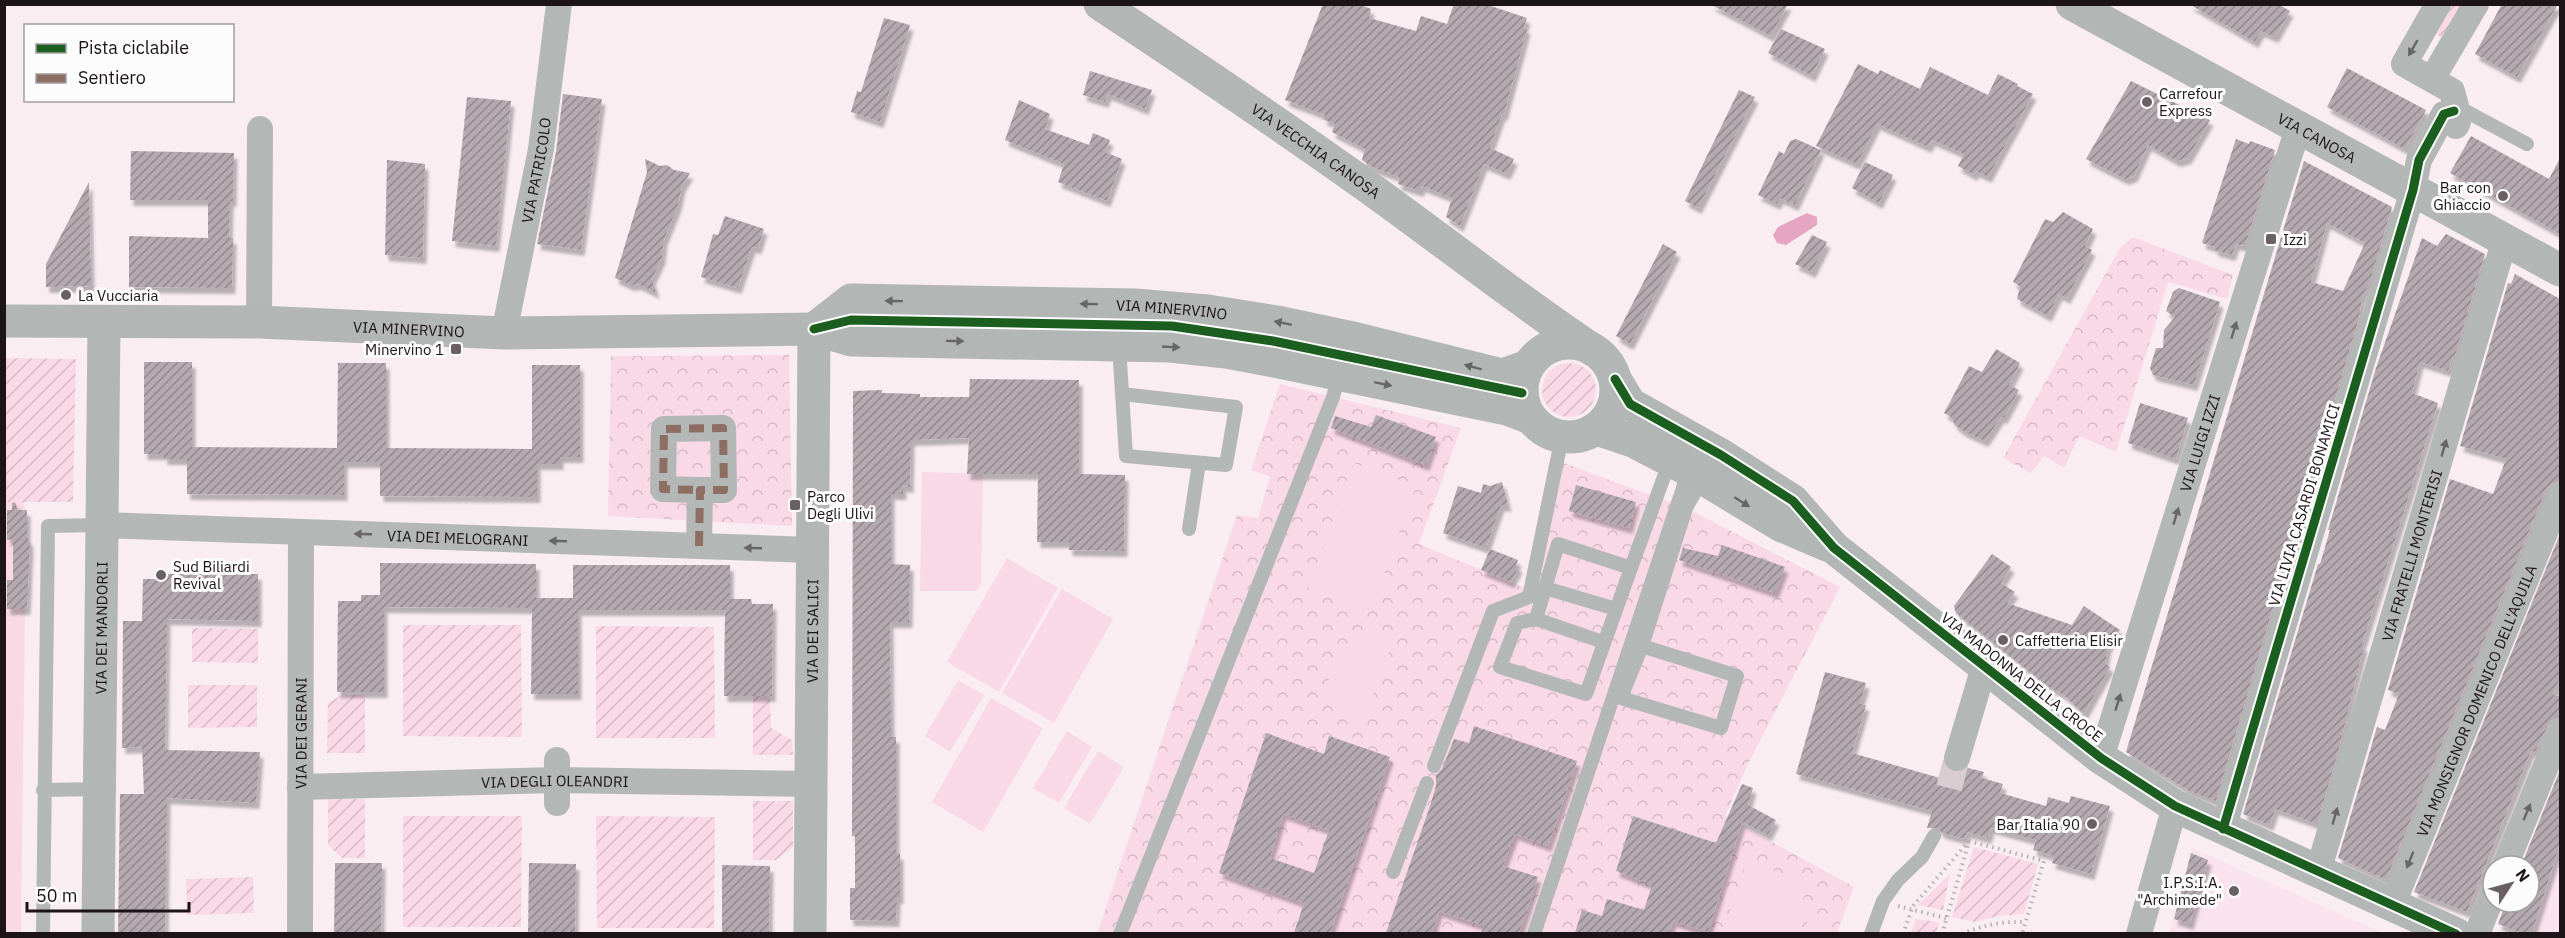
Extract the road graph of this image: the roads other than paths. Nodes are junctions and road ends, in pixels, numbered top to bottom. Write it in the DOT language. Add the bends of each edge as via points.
graph roads {
  1 [pos="559,4"];
  2 [pos="1100,4"];
  3 [pos="2072,4"];
  4 [pos="2438,4"];
  5 [pos="2476,4"];
  6 [pos="2432,79"];
  7 [pos="2455,109"];
  8 [pos="2298,128"];
  9 [pos="260,129"];
  10 [pos="2527,144"];
  11 [pos="2413,190"];
  12 [pos="2505,239"];
  13 [pos="2560,270"];
  14 [pos="1527,306"];
  15 [pos="4,321"];
  16 [pos="104,322"];
  17 [pos="259,322"];
  18 [pos="814,329"];
  19 [pos="504,333"];
  20 [pos="1119,346"];
  21 [pos="1593,350"];
  22 [pos="1535,359"];
  23 [pos="1339,375"];
  24 [pos="1615,379"];
  25 [pos="1122,394"];
  26 [pos="1531,418"];
  27 [pos="1597,429"];
  28 [pos="1562,437"];
  29 [pos="1199,463"];
  30 [pos="1687,469"];
  31 [pos="700,490"];
  32 [pos="2560,496"];
  33 [pos="102,525"];
  34 [pos="1189,529"];
  35 [pos="301,532"];
  36 [pos="699,546"];
  37 [pos="1834,548"];
  38 [pos="812,550"];
  39 [pos="1631,568"];
  40 [pos="1545,588"];
  41 [pos="1616,609"];
  42 [pos="1536,619"];
  43 [pos="1604,642"];
  44 [pos="1642,646"];
  45 [pos="1983,667"];
  46 [pos="2560,732"];
  47 [pos="1957,758"];
  48 [pos="2101,758"];
  49 [pos="1434,766"];
  50 [pos="1427,783"];
  51 [pos="811,784"];
  52 [pos="300,787"];
  53 [pos="99,789"];
  54 [pos="43,790"];
  55 [pos="2175,806"];
  56 [pos="2223,829"];
  57 [pos="1934,836"];
  58 [pos="2510,854"];
  59 [pos="1393,872"];
  60 [pos="2318,872"];
  61 [pos="2392,906"];
  62 [pos="2484,914"];
  63 [pos="43,933"];
  64 [pos="98,933"];
  65 [pos="300,933"];
  66 [pos="810,933"];
  67 [pos="1120,933"];
  68 [pos="1534,933"];
  69 [pos="1871,933"];
  70 [pos="2139,933"];
  71 [pos="2456,933"];
  72 [pos="2476,933"];
  1 -- 19 [label="street, VIA PATRICOLO" via="541,149"];
  2 -- 14 [label="main road, VIA VECCHIA CANOSA" via="1227,87"];
  3 -- 8 [label="main road, VIA CANOSA"];
  4 -- 6 [label="street, one-way" via="2404,64"];
  5 -- 6 [label="street"];
  6 -- 7 [label="street" via="2452,91"];
  7 -- 10 [label="lane"];
  7 -- 11 [label="street, VIA LIVIA CASARDI BONAMICI" via="2444,114 2419,160"];
  8 -- 11 [label="main road, VIA CANOSA"];
  48 -- 8 [label="street, VIA LUIGI IZZI, one-way"];
  9 -- 17 [label="street"];
  11 -- 12 [label="main road, VIA CANOSA"];
  11 -- 56 [label="street, VIA LIVIA CASARDI BONAMICI"];
  12 -- 13 [label="main road, VIA CANOSA"];
  60 -- 12 [label="street, VIA FRATELLI MONTERISI, one-way"];
  14 -- 21 [label="main road, VIA VECCHIA CANOSA"];
  14 -- 22 [label="main road, VIA VECCHIA CANOSA" via="1540,327"];
  15 -- 16 [label="main road, VIA MINERVINO"];
  16 -- 17 [label="main road, VIA MINERVINO"];
  16 -- 33 [label="main road, VIA DEI MANDORLI"];
  17 -- 19 [label="main road, VIA MINERVINO"];
  18 -- 19 [label="main road, VIA MINERVINO"];
  18 -- 20 [label="main road, VIA MINERVINO, one-way" via="851,339"];
  22 -- 18 [label="main road, VIA MINERVINO, one-way" via="1502,375 1277,322 1135,305 851,300"];
  18 -- 38 [label="main road, VIA DEI SALICI"];
  20 -- 23 [label="main road, VIA MINERVINO, one-way" via="1226,352"];
  20 -- 25 [label="lane"];
  21 -- 22 [label="main road" via="1567,343 1553,346"];
  21 -- 24 [label="main road"];
  22 -- 26 [label="main road" via="1523,379 1522,393"];
  23 -- 26 [label="main road, VIA MINERVINO, one-way" via="1507,409"];
  23 -- 67 [label="lane"];
  24 -- 27 [label="main road" via="1613,407"];
  24 -- 37 [label="main road, VIA MADONNA DELLA CROCE" via="1630,404 1793,501"];
  25 -- 29 [label="lane" via="1125,456"];
  25 -- 29 [label="lane" via="1236,407 1226,465"];
  26 -- 28 [label="main road" via="1550,434"];
  27 -- 28 [label="main road" via="1580,436"];
  27 -- 30 [label="main road, VIA MADONNA DELLA CROCE" via="1633,441"];
  28 -- 49 [label="lane" via="1529,597 1493,611"];
  29 -- 34 [label="lane"];
  30 -- 37 [label="main road, VIA MADONNA DELLA CROCE, one-way" via="1780,525"];
  30 -- 39 [label="lane"];
  30 -- 44 [label="lane" via="1686,508"];
  30 -- 68 [label="lane"];
  31 -- 36 [label="street"];
  32 -- 61 [label="street, VIA MONSIGNOR DOMENICO DELL'AQUILA, one-way"];
  33 -- 35 [label="street, VIA DEI MELOGRANI"];
  33 -- 53 [label="main road, VIA DEI MANDORLI"];
  33 -- 54 [label="lane" via="48,526"];
  36 -- 35 [label="street, VIA DEI MELOGRANI, one-way"];
  35 -- 52 [label="street, VIA DEI GERANI"];
  38 -- 36 [label="street, VIA DEI MELOGRANI, one-way"];
  37 -- 45 [label="main road, VIA MADONNA DELLA CROCE"];
  38 -- 51 [label="main road, VIA DEI SALICI"];
  39 -- 40 [label="lane" via="1558,544"];
  39 -- 41 [label="lane"];
  40 -- 41 [label="lane"];
  40 -- 42 [label="lane"];
  41 -- 43 [label="lane"];
  42 -- 43 [label="lane"];
  42 -- 43 [label="lane" via="1517,623 1500,667 1586,694"];
  44 -- 44 [label="lane" via="1622,698 1721,728 1737,676"];
  45 -- 47 [label="street"];
  45 -- 48 [label="main road, VIA MADONNA DELLA CROCE"];
  58 -- 46 [label="street, one-way"];
  48 -- 55 [label="main road, VIA MADONNA DELLA CROCE"];
  50 -- 59 [label="lane"];
  51 -- 52 [label="street, VIA DEGLI OLEANDRI" via="557,781"];
  51 -- 66 [label="main road, VIA DEI SALICI"];
  52 -- 65 [label="street, VIA DEI GERANI"];
  53 -- 54 [label="lane"];
  53 -- 64 [label="main road, VIA DEI MANDORLI"];
  54 -- 63 [label="lane"];
  55 -- 56 [label="main road, VIA MADONNA DELLA CROCE"];
  55 -- 70 [label="street"];
  56 -- 60 [label="main road, VIA MADONNA DELLA CROCE"];
  57 -- 69 [label="lane" via="1923,857 1898,880 1883,901"];
  60 -- 61 [label="main road, VIA MADONNA DELLA CROCE"];
  61 -- 71 [label="main road, VIA MADONNA DELLA CROCE"];
  62 -- 72 [label="street"];
}
